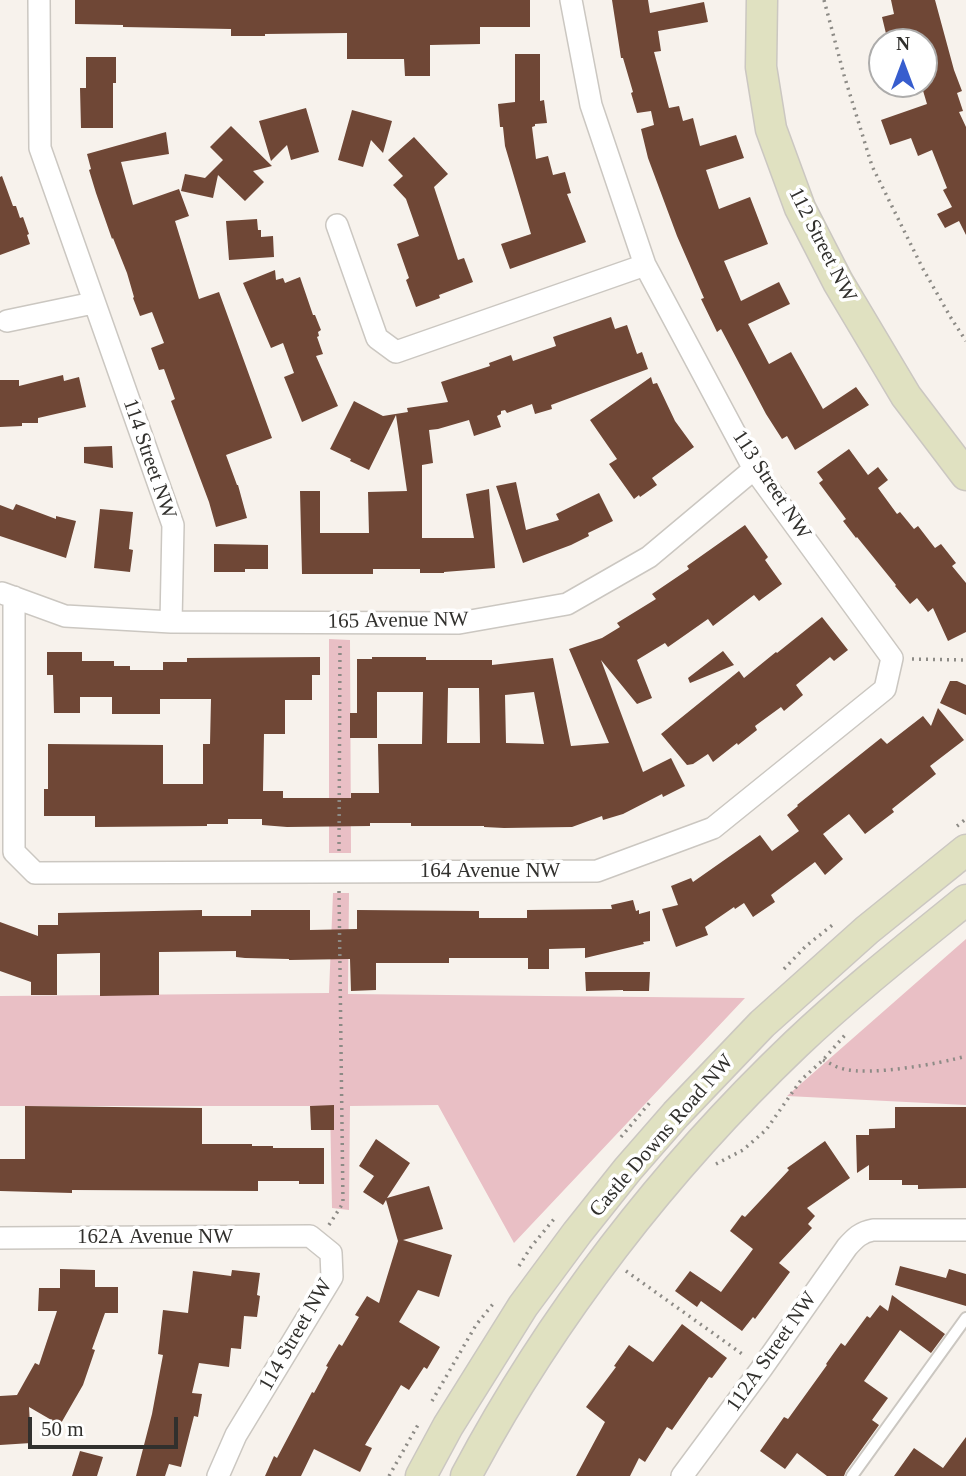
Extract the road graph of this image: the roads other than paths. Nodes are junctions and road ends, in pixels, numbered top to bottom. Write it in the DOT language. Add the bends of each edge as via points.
graph roads {
  1 [pos="39,0"];
  2 [pos="571,0"];
  3 [pos="762,0"];
  4 [pos="337,225"];
  5 [pos="645,265"];
  6 [pos="93,303"];
  7 [pos="7,321"];
  8 [pos="906,396"];
  9 [pos="966,446"];
  10 [pos="754,469"];
  11 [pos="966,475"];
  12 [pos="7,595"];
  13 [pos="171,622"];
  14 [pos="892,658"];
  15 [pos="966,850"];
  16 [pos="966,900"];
  17 [pos="966,1230"];
  18 [pos="0,1238"];
  19 [pos="314,1239"];
  20 [pos="966,1318"];
  21 [pos="218,1476"];
  22 [pos="421,1476"];
  23 [pos="466,1476"];
  24 [pos="682,1476"];
  25 [pos="852,1476"];
  1 -- 6 [label="street, 114 Street NW" via="40,148"];
  2 -- 5 [label="street, 113 Street NW" via="591,105"];
  3 -- 8 [label="main road, 112 Street NW" via="761,67 771,129 800,208"];
  4 -- 5 [label="street" via="377,338 396,352"];
  5 -- 10 [label="street, 113 Street NW"];
  6 -- 7 [label="street"];
  6 -- 13 [label="street, 114 Street NW" via="173,525"];
  8 -- 9 [label="main road, 112 Street NW"];
  8 -- 11 [label="main road, 112 Street NW"];
  10 -- 13 [label="street, 165 Avenue NW" via="649,557 567,604 459,623"];
  10 -- 14 [label="street, 113 Street NW"];
  12 -- 13 [label="street, 165 Avenue NW" via="65,616"];
  12 -- 14 [label="street, 164 Avenue NW" via="14,852 35,873 597,871 713,828 885,689"];
  15 -- 22 [label="main road, Castle Downs Road NW" via="762,1024 628,1169 523,1306"];
  16 -- 23 [label="main road, Castle Downs Road NW" via="796,1044 659,1189 556,1326"];
  17 -- 24 [label="street, 112A Street NW" via="864,1231 855,1237"];
  18 -- 19 [label="street, 162A Avenue NW"];
  19 -- 21 [label="street, 114 Street NW" via="331,1253 332,1277 236,1435"];
  20 -- 25 [label="lane"];
}
